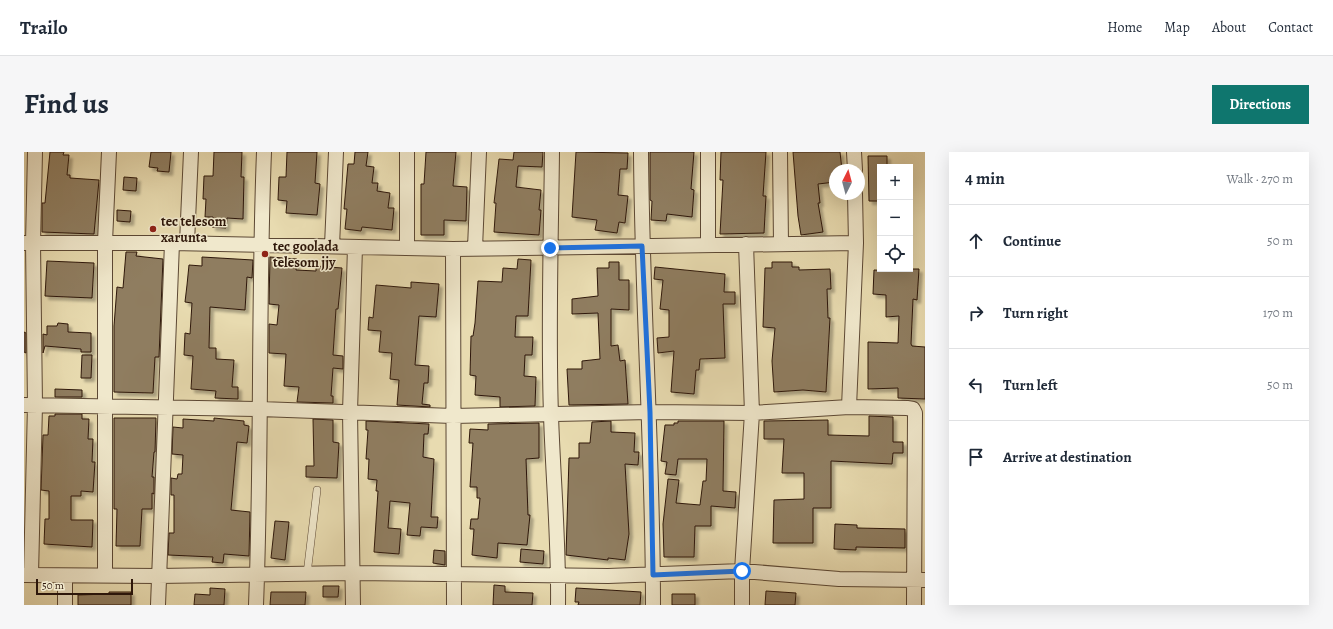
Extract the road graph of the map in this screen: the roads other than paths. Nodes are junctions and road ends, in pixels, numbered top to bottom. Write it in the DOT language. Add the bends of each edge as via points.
graph roads {
  1 [pos="35,152"];
  2 [pos="109,152"];
  3 [pos="191,152"];
  4 [pos="264,152"];
  5 [pos="336,152"];
  6 [pos="407,152"];
  7 [pos="480,152"];
  8 [pos="552,152"];
  9 [pos="641,152"];
  10 [pos="708,152"];
  11 [pos="780,152"];
  12 [pos="854,152"];
  13 [pos="855,164"];
  14 [pos="855,200"];
  15 [pos="105,242"];
  16 [pos="29,243"];
  17 [pos="172,243"];
  18 [pos="187,243"];
  19 [pos="856,243"];
  20 [pos="746,244"];
  21 [pos="781,244"];
  22 [pos="260,245"];
  23 [pos="708,245"];
  24 [pos="332,246"];
  25 [pos="355,246"];
  26 [pos="642,246"];
  27 [pos="407,248"];
  28 [pos="475,248"];
  29 [pos="550,248"];
  30 [pos="453,249"];
  31 [pos="30,405"];
  32 [pos="104,407"];
  33 [pos="165,407"];
  34 [pos="849,407"];
  35 [pos="260,409"];
  36 [pos="350,412"];
  37 [pos="650,412"];
  38 [pos="752,413"];
  39 [pos="551,414"];
  40 [pos="452,416"];
  41 [pos="317,490"];
  42 [pos="742,571"];
  43 [pos="258,574"];
  44 [pos="307,574"];
  45 [pos="352,574"];
  46 [pos="27,575"];
  47 [pos="105,575"];
  48 [pos="653,575"];
  49 [pos="65,576"];
  50 [pos="158,576"];
  51 [pos="454,576"];
  52 [pos="559,576"];
  53 [pos="920,581"];
  54 [pos="65,605"];
  55 [pos="158,605"];
  56 [pos="256,605"];
  57 [pos="353,605"];
  58 [pos="454,605"];
  59 [pos="558,605"];
  60 [pos="652,605"];
  61 [pos="742,605"];
  62 [pos="914,605"];
  1 -- 16 [label="street"];
  2 -- 15 [label="street"];
  3 -- 18 [label="street"];
  4 -- 22 [label="street"];
  5 -- 24 [label="street"];
  6 -- 27 [label="street"];
  7 -- 28 [label="street"];
  8 -- 29 [label="street"];
  9 -- 26 [label="street"];
  10 -- 23 [label="street"];
  11 -- 21 [label="street"];
  12 -- 13 [label="street"];
  14 -- 19 [label="street"];
  15 -- 16 [label="street"];
  15 -- 17 [label="street"];
  15 -- 32 [label="street"];
  16 -- 31 [label="street"];
  17 -- 18 [label="street"];
  17 -- 33 [label="street"];
  18 -- 22 [label="street"];
  19 -- 21 [label="street"];
  19 -- 34 [label="street"];
  20 -- 21 [label="street"];
  20 -- 23 [label="street"];
  20 -- 38 [label="street"];
  22 -- 24 [label="street"];
  22 -- 35 [label="street"];
  23 -- 26 [label="street"];
  24 -- 25 [label="street"];
  25 -- 27 [label="street"];
  25 -- 36 [label="street"];
  26 -- 29 [label="street"];
  26 -- 37 [label="street"];
  27 -- 30 [label="street"];
  28 -- 29 [label="street"];
  28 -- 30 [label="street"];
  29 -- 39 [label="street"];
  30 -- 40 [label="street"];
  31 -- 32 [label="street"];
  31 -- 46 [label="street"];
  32 -- 33 [label="street"];
  32 -- 47 [label="street"];
  33 -- 35 [label="street"];
  33 -- 50 [label="street"];
  34 -- 38 [label="street"];
  34 -- 53 [label="street" via="907,408 913,409 915,413"];
  35 -- 36 [label="street"];
  35 -- 43 [label="street"];
  36 -- 40 [label="street"];
  36 -- 45 [label="street"];
  37 -- 38 [label="street"];
  37 -- 39 [label="street"];
  37 -- 48 [label="street"];
  38 -- 42 [label="street"];
  39 -- 40 [label="street"];
  39 -- 52 [label="street"];
  40 -- 51 [label="street"];
  41 -- 44 [label="lane"];
  42 -- 48 [label="street"];
  42 -- 53 [label="street" via="839,579"];
  42 -- 61 [label="street"];
  43 -- 44 [label="street"];
  43 -- 50 [label="street"];
  43 -- 56 [label="street"];
  44 -- 45 [label="street"];
  45 -- 51 [label="street"];
  45 -- 57 [label="street"];
  46 -- 49 [label="street"];
  47 -- 49 [label="street"];
  47 -- 50 [label="street"];
  48 -- 52 [label="street"];
  48 -- 60 [label="street"];
  49 -- 54 [label="street"];
  50 -- 55 [label="street"];
  51 -- 52 [label="street"];
  51 -- 58 [label="street"];
  52 -- 59 [label="street"];
  53 -- 62 [label="street"];
}
